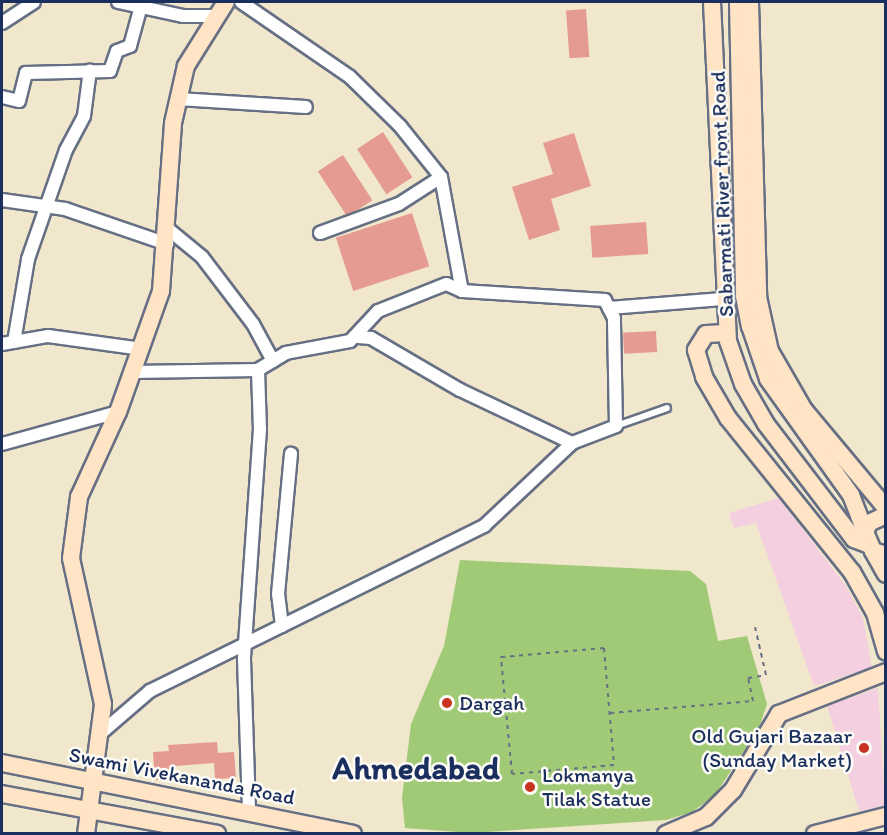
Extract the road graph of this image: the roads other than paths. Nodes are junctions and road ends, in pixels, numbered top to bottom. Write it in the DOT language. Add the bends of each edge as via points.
graph roads {
  1 [pos="34,2"];
  2 [pos="118,2"];
  3 [pos="226,2"];
  4 [pos="241,2"];
  5 [pos="712,2"];
  6 [pos="738,2"];
  7 [pos="750,2"];
  8 [pos="141,6"];
  9 [pos="216,16"];
  10 [pos="2,23"];
  11 [pos="90,70"];
  12 [pos="2,97"];
  13 [pos="178,99"];
  14 [pos="306,107"];
  15 [pos="441,177"];
  16 [pos="2,200"];
  17 [pos="49,208"];
  18 [pos="320,232"];
  19 [pos="167,236"];
  20 [pos="462,291"];
  21 [pos="723,298"];
  22 [pos="609,308"];
  23 [pos="727,333"];
  24 [pos="358,337"];
  25 [pos="8,343"];
  26 [pos="142,349"];
  27 [pos="273,361"];
  28 [pos="258,370"];
  29 [pos="133,372"];
  30 [pos="667,408"];
  31 [pos="118,412"];
  32 [pos="616,426"];
  33 [pos="572,443"];
  34 [pos="2,444"];
  35 [pos="291,454"];
  36 [pos="885,508"];
  37 [pos="885,515"];
  38 [pos="873,545"];
  39 [pos="885,574"];
  40 [pos="282,626"];
  41 [pos="245,643"];
  42 [pos="885,651"];
  43 [pos="885,672"];
  44 [pos="100,734"];
  45 [pos="2,762"];
  46 [pos="96,782"];
  47 [pos="2,794"];
  48 [pos="90,812"];
  49 [pos="249,812"];
  50 [pos="885,816"];
  51 [pos="86,834"];
  52 [pos="216,834"];
  53 [pos="353,834"];
  54 [pos="666,834"];
  55 [pos="815,834"];
  1 -- 10 [label="street"];
  2 -- 8 [label="street"];
  3 -- 9 [label="main road"];
  4 -- 15 [label="street" via="350,77 400,126"];
  5 -- 21 [label="main road"];
  6 -- 38 [label="main road, Sabarmati River front Road" via="744,274 750,326 768,379 850,495"];
  7 -- 36 [label="main road" via="758,297 770,351 804,410"];
  8 -- 9 [label="street" via="183,16"];
  8 -- 11 [label="street" via="130,46 117,51 110,71"];
  9 -- 13 [label="main road" via="186,66"];
  11 -- 12 [label="street" via="26,73 19,101"];
  11 -- 17 [label="street" via="84,116 66,150"];
  13 -- 14 [label="street"];
  13 -- 19 [label="main road"];
  15 -- 18 [label="street" via="399,204"];
  15 -- 20 [label="street"];
  16 -- 17 [label="street"];
  17 -- 19 [label="street"];
  17 -- 25 [label="street" via="28,259"];
  19 -- 26 [label="main road" via="161,291"];
  19 -- 27 [label="street" via="202,258 253,324"];
  20 -- 22 [label="street" via="604,300"];
  20 -- 24 [label="street" via="446,284 416,294 378,311"];
  21 -- 22 [label="street"];
  21 -- 23 [label="main road"];
  22 -- 32 [label="street" via="614,318"];
  23 -- 38 [label="main road" via="743,384 766,424 854,539"];
  23 -- 42 [label="main road" via="706,334 696,350 704,377 728,418 852,572 875,613"];
  24 -- 27 [label="street" via="286,353"];
  24 -- 33 [label="street" via="371,338 460,390"];
  25 -- 26 [label="street" via="48,336"];
  26 -- 29 [label="main road"];
  27 -- 28 [label="street"];
  28 -- 29 [label="street"];
  28 -- 41 [label="street" via="260,429"];
  29 -- 31 [label="main road"];
  30 -- 32 [label="lane"];
  31 -- 34 [label="street"];
  31 -- 44 [label="main road" via="80,497 71,558 103,704"];
  32 -- 33 [label="street"];
  33 -- 40 [label="street" via="484,526"];
  35 -- 40 [label="street" via="278,594"];
  37 -- 38 [label="main road" via="869,523"];
  38 -- 39 [label="main road, Sabarmati River front Road"];
  40 -- 41 [label="street"];
  41 -- 44 [label="street" via="150,691"];
  41 -- 49 [label="street"];
  43 -- 54 [label="main road" via="779,714 734,790 706,817"];
  44 -- 46 [label="main road"];
  45 -- 46 [label="main road, Swami Vivekananda Road"];
  46 -- 48 [label="main road"];
  46 -- 49 [label="main road, Swami Vivekananda Road"];
  47 -- 48 [label="main road"];
  48 -- 51 [label="main road"];
  48 -- 52 [label="main road"];
  49 -- 53 [label="main road, Swami Vivekananda Road"];
  50 -- 55 [label="main road"];
}
